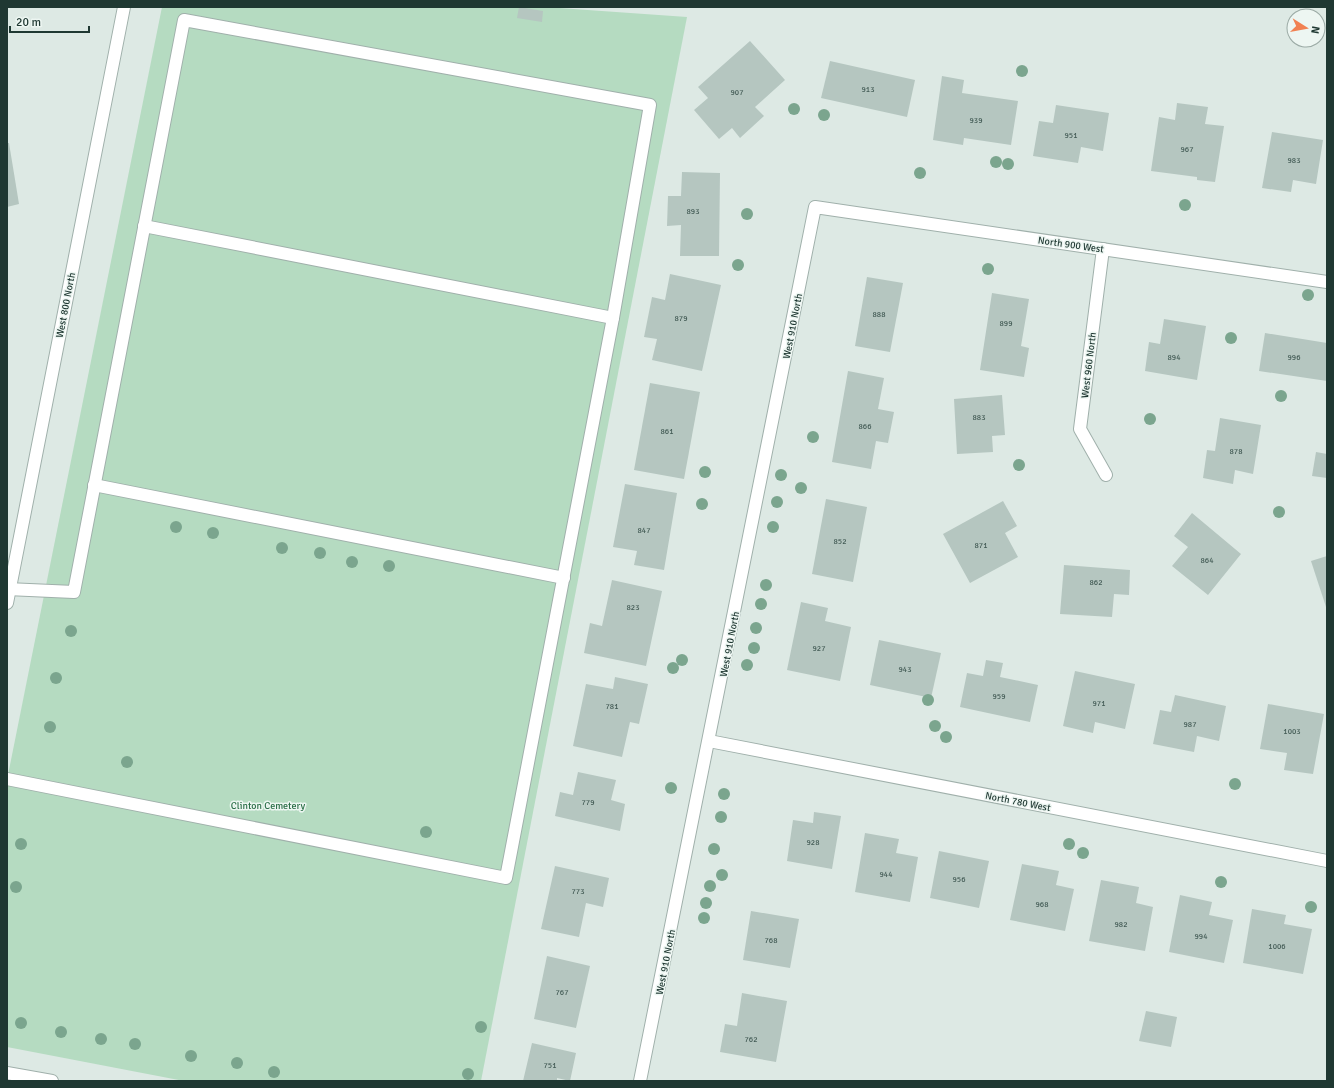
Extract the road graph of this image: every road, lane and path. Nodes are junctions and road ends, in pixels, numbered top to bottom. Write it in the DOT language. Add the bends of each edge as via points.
graph roads {
  1 [pos="124,7"];
  2 [pos="816,207"];
  3 [pos="144,226"];
  4 [pos="1103,249"];
  5 [pos="1327,282"];
  6 [pos="613,318"];
  7 [pos="1106,475"];
  8 [pos="94,485"];
  9 [pos="564,578"];
  10 [pos="8,589"];
  11 [pos="7,603"];
  12 [pos="709,741"];
  13 [pos="7,779"];
  14 [pos="1327,861"];
  15 [pos="7,1073"];
  16 [pos="52,1081"];
  17 [pos="640,1081"];
  1 -- 10 [label="street, West 800 North"];
  2 -- 4 [label="street, North 900 West"];
  2 -- 12 [label="street, West 910 North"];
  3 -- 6 [label="street"];
  3 -- 6 [label="street" via="184,20 650,105"];
  3 -- 8 [label="street"];
  4 -- 5 [label="street, North 900 West"];
  4 -- 7 [label="street, West 960 North" via="1080,429"];
  6 -- 9 [label="street"];
  8 -- 9 [label="street"];
  8 -- 10 [label="street" via="74,592"];
  9 -- 13 [label="street" via="506,878"];
  10 -- 11 [label="street, West 800 North"];
  12 -- 14 [label="street, North 780 West"];
  12 -- 17 [label="street, West 910 North"];
  15 -- 16 [label="street"];
}
